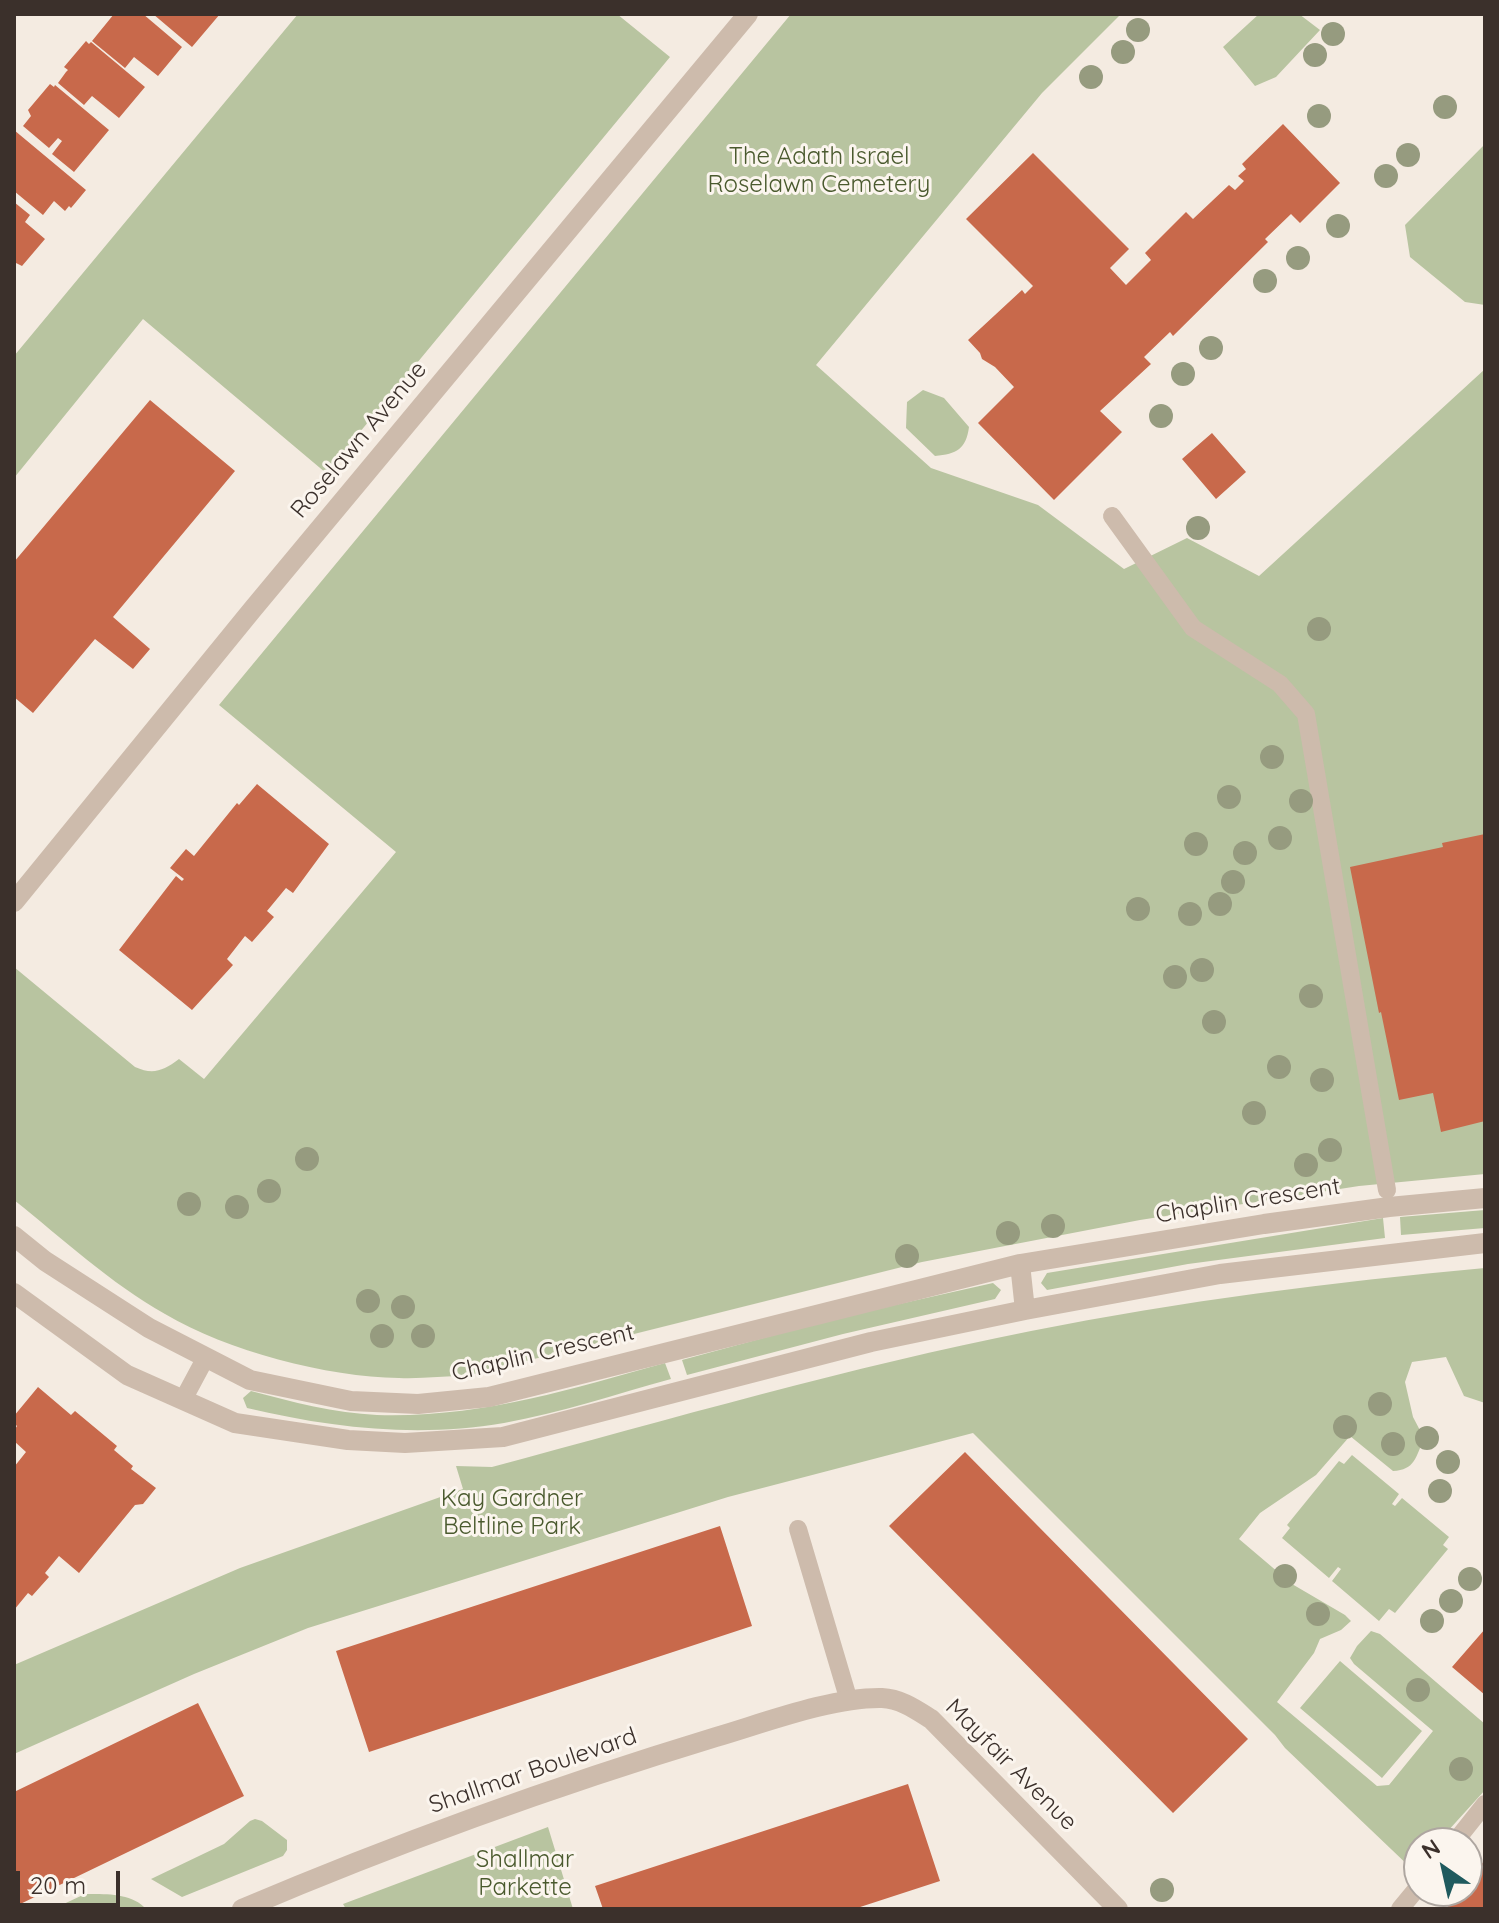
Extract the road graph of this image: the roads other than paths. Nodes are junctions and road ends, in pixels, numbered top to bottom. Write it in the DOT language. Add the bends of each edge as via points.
graph roads {
  1 [pos="748,14"];
  2 [pos="1112,516"];
  3 [pos="14,902"];
  4 [pos="1387,1190"];
  5 [pos="1485,1198"];
  6 [pos="14,1236"];
  7 [pos="1485,1243"];
  8 [pos="1020,1264"];
  9 [pos="14,1293"];
  10 [pos="1025,1310"];
  11 [pos="206,1357"];
  12 [pos="183,1400"];
  13 [pos="798,1529"];
  14 [pos="849,1701"];
  15 [pos="1485,1804"];
  16 [pos="1467,1827"];
  17 [pos="242,1909"];
  18 [pos="1118,1909"];
  1 -- 3 [label="street, Roselawn Avenue"];
  2 -- 4 [label="lane" via="1193,628 1280,684 1306,714"];
  5 -- 8 [label="street, Chaplin Crescent" via="1264,1224"];
  6 -- 11 [label="street, Chaplin Crescent" via="136,1320"];
  7 -- 10 [label="street" via="1220,1274"];
  8 -- 10 [label="street"];
  8 -- 11 [label="street, Chaplin Crescent" via="489,1397 418,1404 351,1401 250,1380"];
  9 -- 12 [label="street" via="127,1375"];
  10 -- 12 [label="street" via="871,1342 503,1437 405,1443 348,1440 235,1423"];
  11 -- 12 [label="lane"];
  13 -- 14 [label="lane"];
  14 -- 17 [label="street, Shallmar Boulevard" via="535,1794"];
  14 -- 18 [label="street, Mayfair Avenue" via="883,1698 906,1703 931,1719"];
  15 -- 16 [label="lane"];
}
